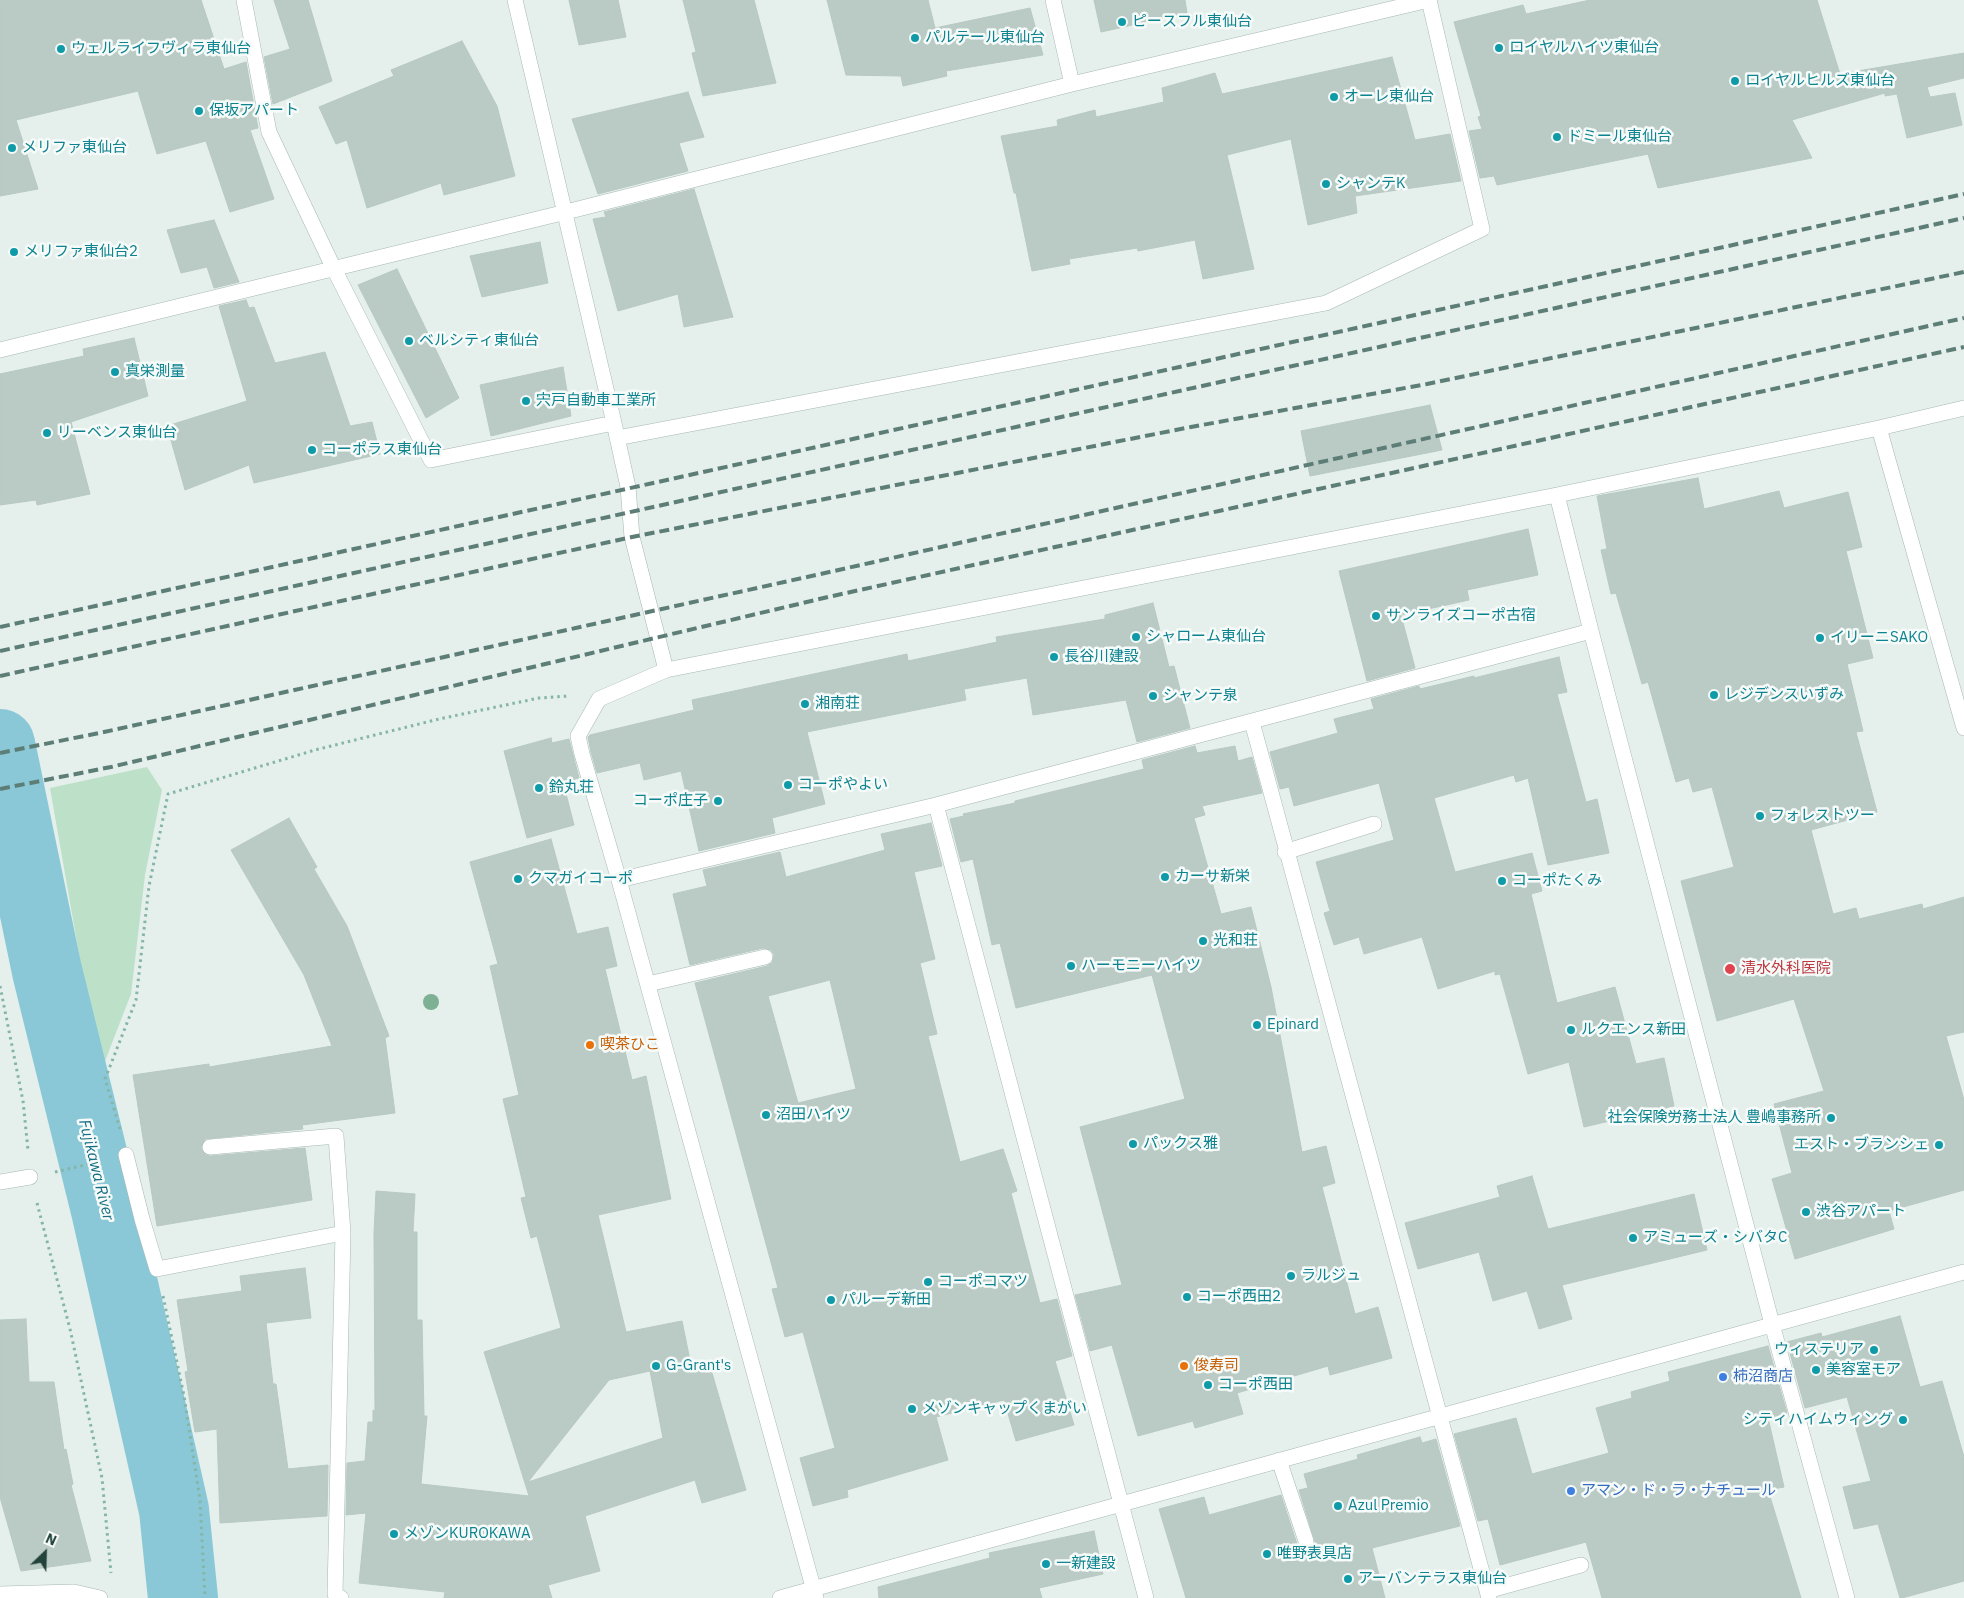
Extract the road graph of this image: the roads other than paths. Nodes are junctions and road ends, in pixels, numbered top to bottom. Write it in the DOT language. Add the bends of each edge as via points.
graph roads {
  1 [pos="244,0"];
  2 [pos="515,0"];
  3 [pos="1053,0"];
  4 [pos="1429,0"];
  5 [pos="1072,84"];
  6 [pos="566,212"];
  7 [pos="334,269"];
  8 [pos="0,350"];
  9 [pos="1964,408"];
  10 [pos="614,423"];
  11 [pos="1879,428"];
  12 [pos="617,438"];
  13 [pos="1558,495"];
  14 [pos="1591,631"];
  15 [pos="666,670"];
  16 [pos="1252,722"];
  17 [pos="1964,728"];
  18 [pos="936,805"];
  19 [pos="1374,824"];
  20 [pos="1285,852"];
  21 [pos="619,880"];
  22 [pos="765,957"];
  23 [pos="648,984"];
  24 [pos="210,1148"];
  25 [pos="126,1156"];
  26 [pos="30,1177"];
  27 [pos="0,1182"];
  28 [pos="343,1233"];
  29 [pos="1964,1272"];
  30 [pos="1772,1324"];
  31 [pos="1439,1416"];
  32 [pos="1279,1460"];
  33 [pos="1121,1504"];
  34 [pos="1306,1541"];
  35 [pos="1581,1565"];
  36 [pos="815,1593"];
  37 [pos="0,1594"];
  38 [pos="1488,1594"];
  39 [pos="100,1598"];
  40 [pos="341,1598"];
  41 [pos="780,1598"];
  42 [pos="1146,1598"];
  43 [pos="1847,1598"];
  1 -- 7 [label="street" via="270,132"];
  2 -- 6 [label="street"];
  3 -- 5 [label="street"];
  4 -- 5 [label="street"];
  4 -- 12 [label="street" via="1482,229 1326,303"];
  5 -- 6 [label="street"];
  6 -- 7 [label="street"];
  6 -- 10 [label="street"];
  7 -- 8 [label="street"];
  7 -- 10 [label="street" via="431,460"];
  9 -- 11 [label="street"];
  10 -- 12 [label="street"];
  11 -- 13 [label="street"];
  11 -- 17 [label="street"];
  12 -- 15 [label="street" via="628,487 632,537"];
  13 -- 14 [label="street"];
  13 -- 15 [label="street"];
  14 -- 16 [label="street"];
  14 -- 30 [label="street"];
  15 -- 21 [label="street" via="599,699 578,736"];
  16 -- 18 [label="street"];
  16 -- 20 [label="street"];
  18 -- 21 [label="street"];
  18 -- 33 [label="street"];
  19 -- 20 [label="street"];
  20 -- 31 [label="street"];
  21 -- 23 [label="street"];
  22 -- 23 [label="street"];
  23 -- 36 [label="street"];
  24 -- 28 [label="street" via="336,1136"];
  25 -- 28 [label="street" via="157,1268"];
  26 -- 27 [label="street"];
  28 -- 40 [label="street" via="335,1594"];
  29 -- 30 [label="street"];
  30 -- 31 [label="street"];
  30 -- 43 [label="street"];
  31 -- 32 [label="street"];
  31 -- 38 [label="street"];
  32 -- 33 [label="street"];
  32 -- 34 [label="street"];
  33 -- 36 [label="street"];
  33 -- 42 [label="street"];
  35 -- 38 [label="street"];
  36 -- 41 [label="street"];
  37 -- 39 [label="street" via="74,1592"];
}
